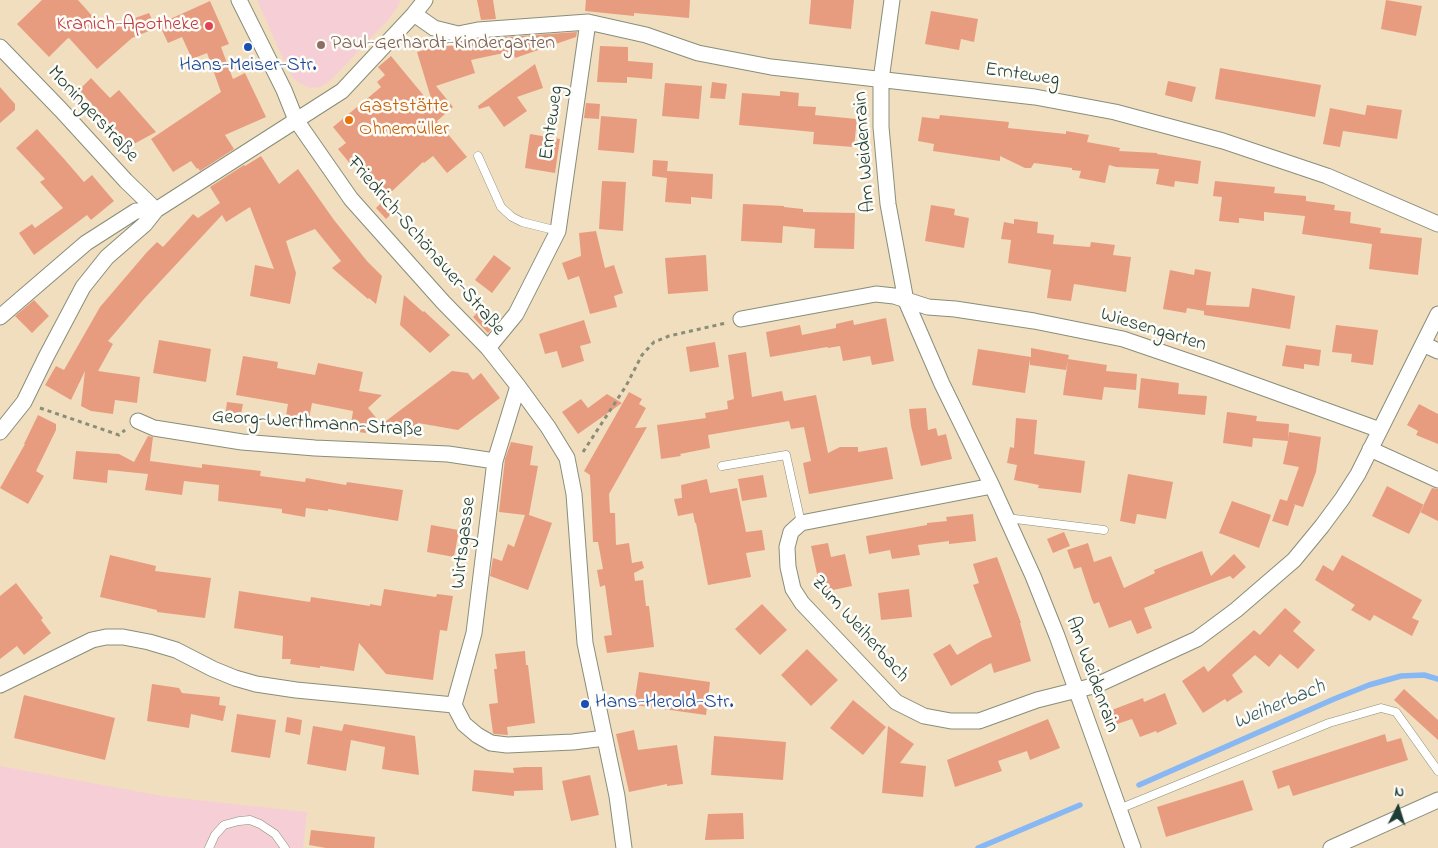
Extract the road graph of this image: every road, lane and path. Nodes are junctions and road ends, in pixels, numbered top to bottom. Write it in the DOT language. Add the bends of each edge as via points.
graph roads {
  1 [pos="240,0"];
  2 [pos="425,0"];
  3 [pos="892,0"];
  4 [pos="414,14"];
  5 [pos="588,22"];
  6 [pos="0,47"];
  7 [pos="881,80"];
  8 [pos="296,120"];
  9 [pos="478,156"];
  10 [pos="156,210"];
  11 [pos="1438,224"];
  12 [pos="558,231"];
  13 [pos="906,301"];
  14 [pos="1438,314"];
  15 [pos="0,317"];
  16 [pos="741,319"];
  17 [pos="1423,344"];
  18 [pos="488,348"];
  19 [pos="1438,351"];
  20 [pos="518,386"];
  21 [pos="24,402"];
  22 [pos="138,421"];
  23 [pos="1380,430"];
  24 [pos="0,432"];
  25 [pos="119,435"];
  26 [pos="1370,449"];
  27 [pos="567,458"];
  28 [pos="494,461"];
  29 [pos="722,466"];
  30 [pos="1438,480"];
  31 [pos="992,486"];
  32 [pos="1007,518"];
  33 [pos="801,523"];
  34 [pos="1104,530"];
  35 [pos="0,685"];
  36 [pos="1075,692"];
  37 [pos="454,705"];
  38 [pos="605,738"];
  39 [pos="1438,770"];
  40 [pos="1438,800"];
  41 [pos="1119,809"];
  42 [pos="209,848"];
  43 [pos="285,848"];
  44 [pos="624,848"];
  45 [pos="1133,848"];
  46 [pos="1331,848"];
  1 -- 8 [label="street, Friedrich-Schönauer-Straße"];
  2 -- 4 [label="street"];
  3 -- 7 [label="street, Am Weidenrain"];
  4 -- 5 [label="street, Ernteweg" via="434,28 458,34"];
  4 -- 8 [label="street" via="342,91"];
  5 -- 7 [label="street, Ernteweg" via="646,35 698,53 771,67"];
  5 -- 12 [label="street, Ernteweg"];
  6 -- 10 [label="street, Moningerstraße"];
  7 -- 11 [label="street, Ernteweg" via="1035,97 1115,112 1223,141 1327,176"];
  7 -- 13 [label="street, Am Weidenrain" via="881,127 888,204"];
  8 -- 10 [label="street"];
  8 -- 18 [label="street, Friedrich-Schönauer-Straße" via="351,199"];
  9 -- 12 [label="lane" via="501,207 512,218"];
  10 -- 15 [label="street" via="136,211 86,243"];
  10 -- 21 [label="street" via="107,257 83,287"];
  12 -- 18 [label="street, Ernteweg" via="516,314"];
  13 -- 16 [label="street" via="876,294"];
  13 -- 23 [label="street, Wiesengarten" via="928,307 1034,321 1123,340"];
  13 -- 31 [label="street, Am Weidenrain"];
  14 -- 17 [label="street, Zum Weiherbach"];
  16 -- 27 [label="path" via="654,342 642,355 581,455"];
  17 -- 19 [label="street"];
  17 -- 23 [label="street, Zum Weiherbach"];
  18 -- 20 [label="street, Friedrich-Schönauer-Straße"];
  20 -- 27 [label="street, Friedrich-Schönauer-Straße"];
  20 -- 28 [label="street, Wirtsgasse"];
  21 -- 24 [label="street"];
  21 -- 25 [label="path"];
  22 -- 28 [label="street, Georg-Werthmann-Straße" via="167,431 242,442 448,454"];
  23 -- 26 [label="street, Zum Weiherbach"];
  26 -- 30 [label="street"];
  26 -- 36 [label="street, Zum Weiherbach" via="1358,474 1294,560 1236,610 1197,639"];
  27 -- 38 [label="street, Friedrich-Schönauer-Straße" via="574,494 585,644"];
  28 -- 37 [label="street, Wirtsgasse" via="474,634"];
  29 -- 33 [label="lane" via="786,455"];
  31 -- 32 [label="street, Am Weidenrain"];
  31 -- 33 [label="street"];
  32 -- 34 [label="lane"];
  32 -- 36 [label="street, Am Weidenrain" via="1057,636"];
  33 -- 36 [label="street, Zum Weiherbach" via="791,532 787,547 793,590 896,702 924,716 951,721 979,721 1037,700"];
  35 -- 37 [label="street" via="92,640 106,637 149,642 176,650 213,669 256,684"];
  36 -- 41 [label="street, Am Weidenrain"];
  37 -- 38 [label="street" via="464,724 490,743 507,745"];
  38 -- 44 [label="street, Friedrich-Schönauer-Straße"];
  39 -- 41 [label="lane" via="1396,712 1381,708 1329,723"];
  40 -- 46 [label="street"];
  41 -- 45 [label="street, Am Weidenrain"];
  42 -- 43 [label="lane" via="224,825 250,820 275,834"];
}
